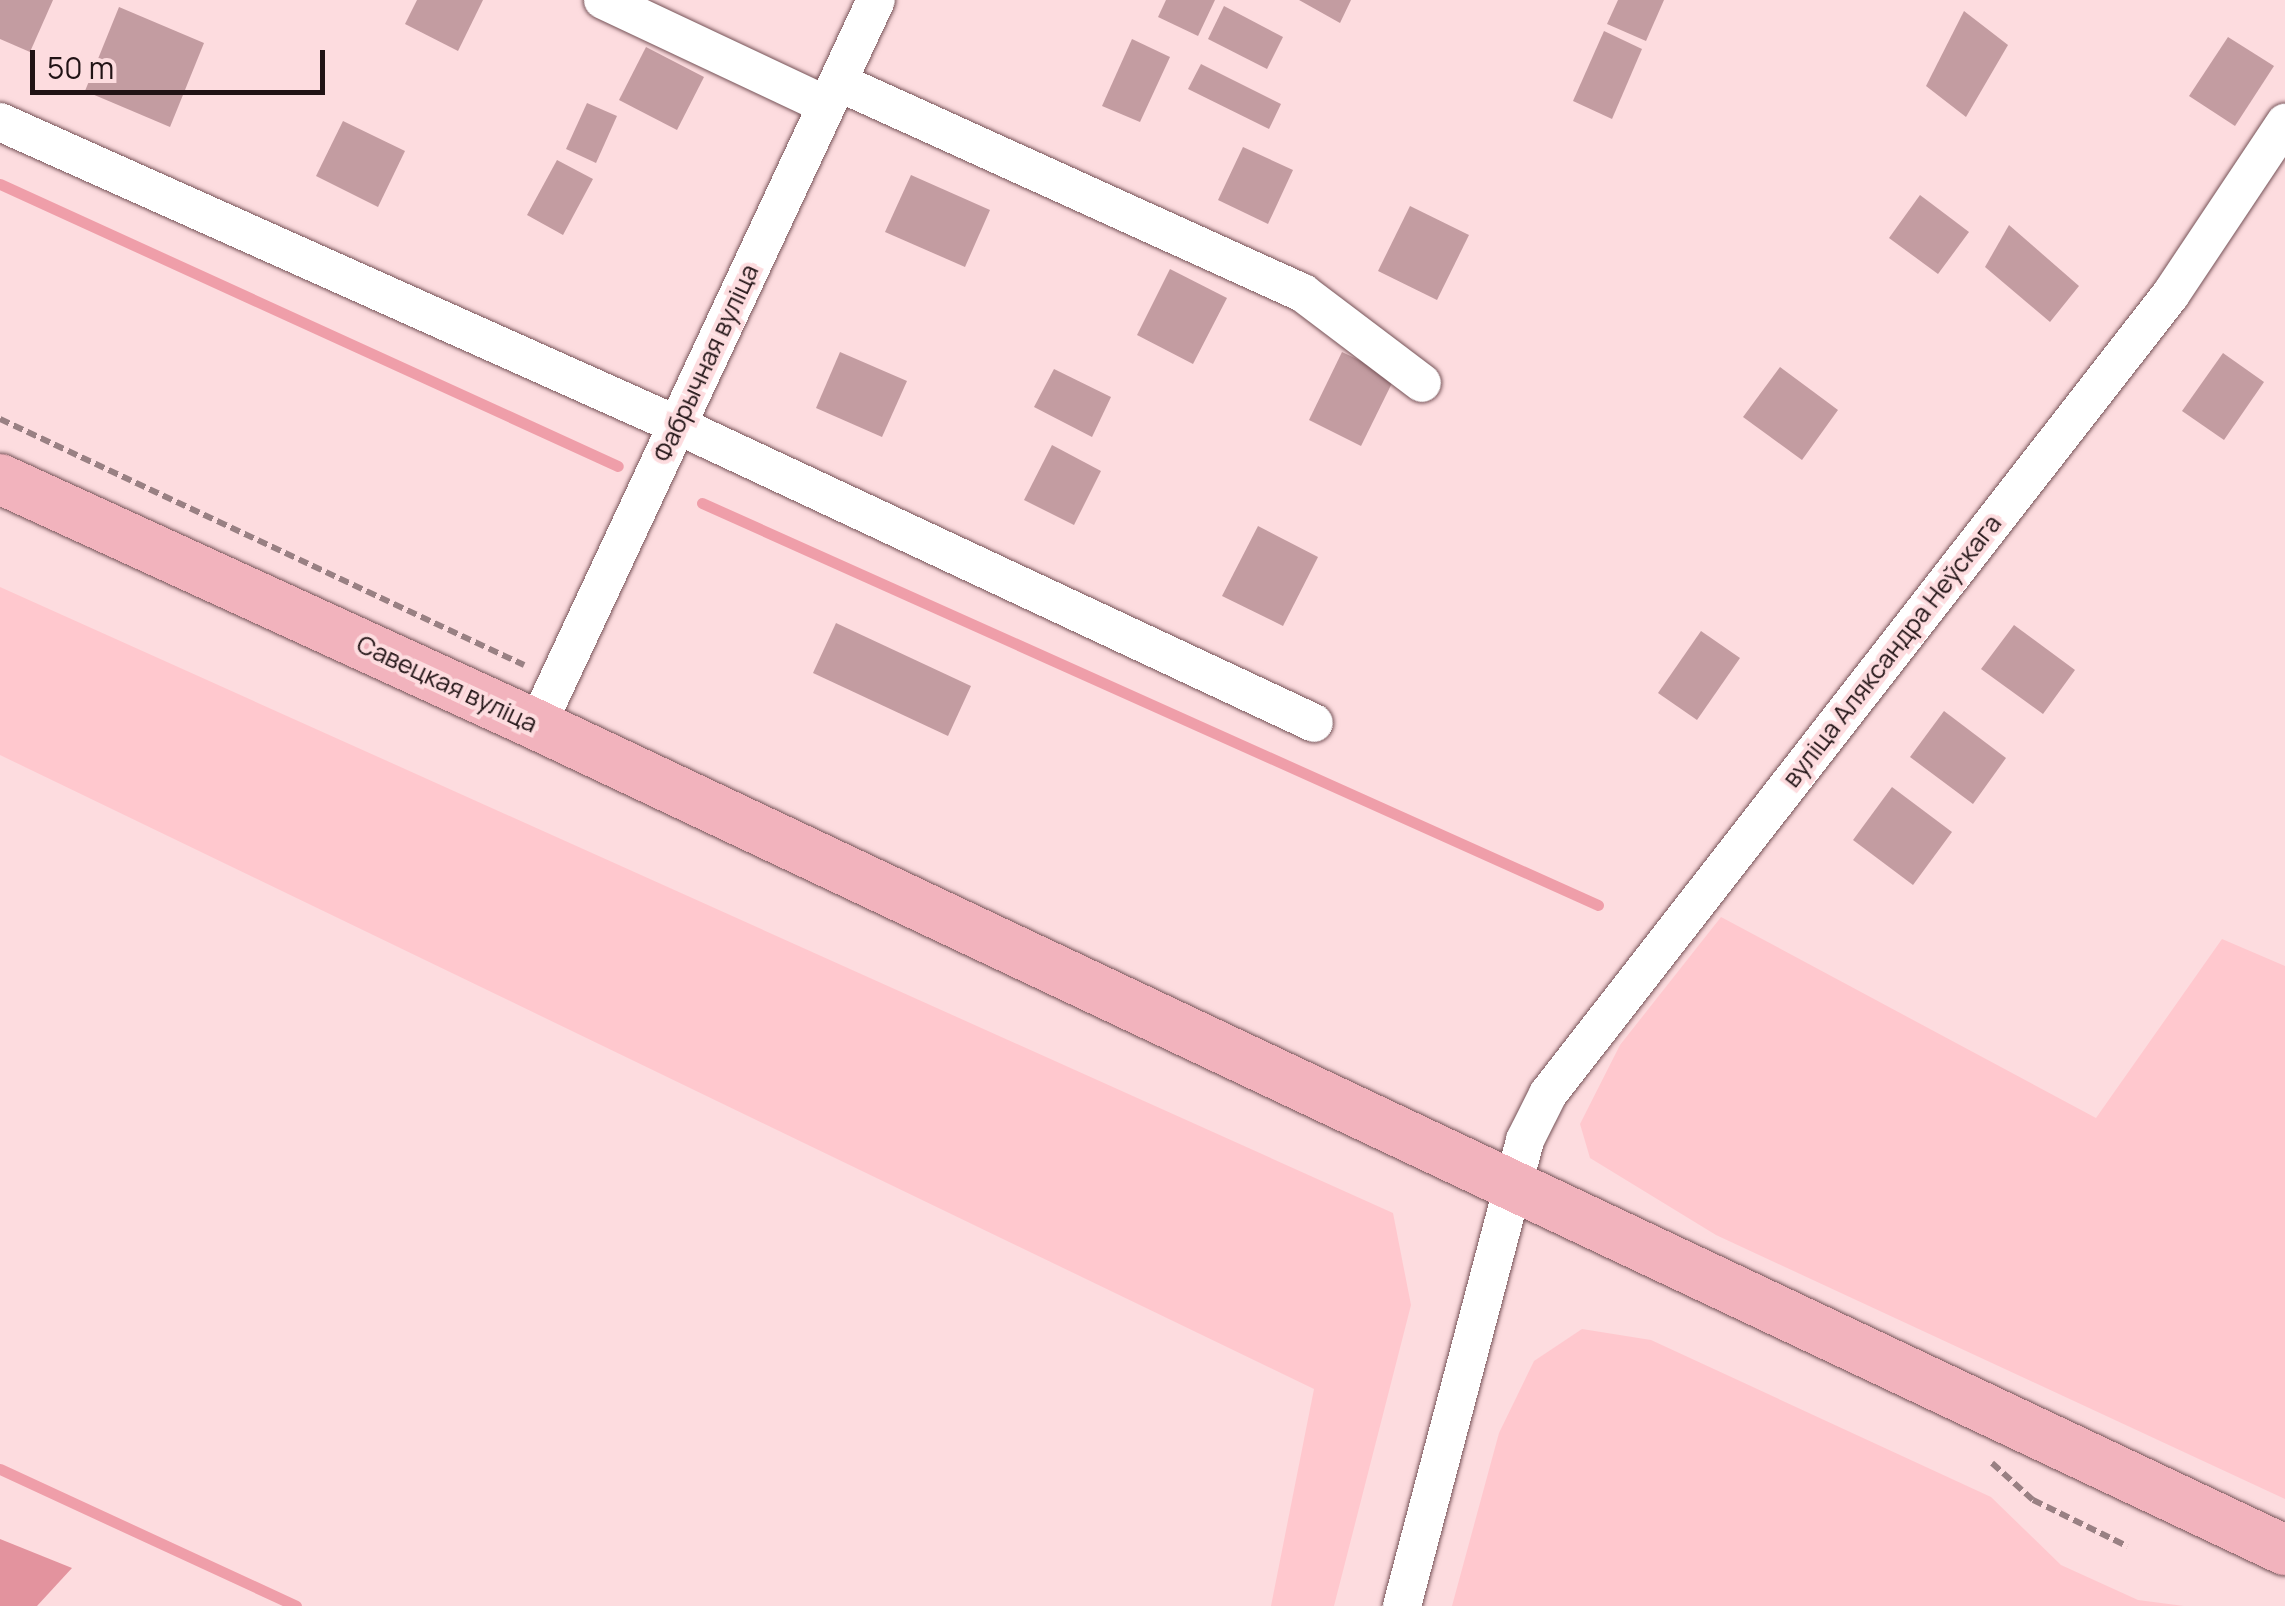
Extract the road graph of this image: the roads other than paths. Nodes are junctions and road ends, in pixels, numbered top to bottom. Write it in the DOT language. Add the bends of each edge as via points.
graph roads {
  1 [pos="603,0"];
  2 [pos="876,0"];
  3 [pos="832,94"];
  4 [pos="0,122"];
  5 [pos="2285,123"];
  6 [pos="1422,383"];
  7 [pos="677,424"];
  8 [pos="0,479"];
  9 [pos="1314,723"];
  10 [pos="536,725"];
  11 [pos="1518,1185"];
  12 [pos="2285,1550"];
  13 [pos="1402,1606"];
  1 -- 3 [label="street"];
  2 -- 3 [label="street, Фабрычная вуліца"];
  3 -- 6 [label="street" via="1303,293"];
  3 -- 7 [label="street, Фабрычная вуліца"];
  4 -- 7 [label="street"];
  5 -- 11 [label="street, вуліца Аляксандра Неўскага" via="2159,310 1548,1094 1525,1140"];
  7 -- 9 [label="street"];
  7 -- 10 [label="street, Фабрычная вуліца"];
  8 -- 10 [label="main road, Савецкая вуліца"];
  10 -- 11 [label="main road, Савецкая вуліца"];
  11 -- 12 [label="main road, Савецкая вуліца"];
  11 -- 13 [label="street, вуліца Аляксандра Неўскага"];
}
